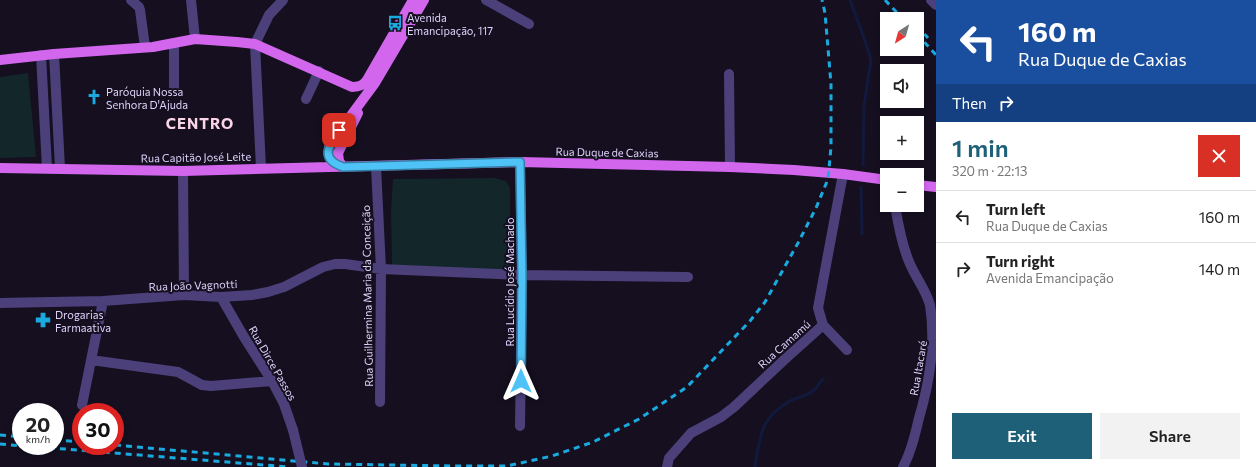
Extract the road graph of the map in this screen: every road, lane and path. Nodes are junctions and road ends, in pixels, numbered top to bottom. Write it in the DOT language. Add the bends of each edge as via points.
graph roads {
  1 [pos="131,0"];
  2 [pos="191,0"];
  3 [pos="283,0"];
  4 [pos="413,0"];
  5 [pos="424,0"];
  6 [pos="486,0"];
  7 [pos="931,0"];
  8 [pos="936,5"];
  9 [pos="529,24"];
  10 [pos="195,39"];
  11 [pos="174,43"];
  12 [pos="255,44"];
  13 [pos="145,47"];
  14 [pos="54,54"];
  15 [pos="41,55"];
  16 [pos="0,60"];
  17 [pos="319,72"];
  18 [pos="729,74"];
  19 [pos="352,87"];
  20 [pos="174,90"];
  21 [pos="365,97"];
  22 [pos="306,99"];
  23 [pos="339,130"];
  24 [pos="329,159"];
  25 [pos="520,162"];
  26 [pos="343,167"];
  27 [pos="376,167"];
  28 [pos="730,167"];
  29 [pos="0,168"];
  30 [pos="47,168"];
  31 [pos="60,168"];
  32 [pos="261,168"];
  33 [pos="314,168"];
  34 [pos="183,171"];
  35 [pos="843,174"];
  36 [pos="880,179"];
  37 [pos="924,186"];
  38 [pos="936,187"];
  39 [pos="896,212"];
  40 [pos="381,269"];
  41 [pos="522,275"];
  42 [pos="688,277"];
  43 [pos="184,295"];
  44 [pos="221,297"];
  45 [pos="103,301"];
  46 [pos="0,303"];
  47 [pos="823,325"];
  48 [pos="846,350"];
  49 [pos="91,360"];
  50 [pos="272,381"];
  51 [pos="931,396"];
  52 [pos="380,402"];
  53 [pos="82,403"];
  54 [pos="520,426"];
  55 [pos="302,467"];
  56 [pos="667,467"];
  57 [pos="903,467"];
  1 -- 13 [label="street" via="140,10"];
  2 -- 10 [label="street"];
  3 -- 12 [label="street" via="269,15"];
  4 -- 19 [label="main road" via="367,80 361,86"];
  5 -- 21 [label="main road"];
  6 -- 9 [label="street"];
  7 -- 8 [label="street"];
  10 -- 11 [label="main road"];
  10 -- 12 [label="main road"];
  11 -- 13 [label="main road"];
  11 -- 20 [label="street"];
  12 -- 17 [label="main road"];
  12 -- 32 [label="street"];
  13 -- 14 [label="main road"];
  14 -- 15 [label="main road"];
  14 -- 31 [label="street"];
  15 -- 16 [label="main road"];
  15 -- 30 [label="street"];
  17 -- 19 [label="main road"];
  17 -- 22 [label="street"];
  18 -- 28 [label="street"];
  19 -- 23 [label="main road" via="356,95"];
  21 -- 23 [label="main road"];
  21 -- 26 [label="main road" via="338,153 339,162"];
  23 -- 24 [label="main road" via="330,144"];
  24 -- 26 [label="main road, Rua Duque de Caxias"];
  24 -- 33 [label="main road"];
  25 -- 27 [label="main road, Rua Duque de Caxias"];
  25 -- 28 [label="main road, Rua Duque de Caxias"];
  25 -- 41 [label="street, Rua Lucídio José Machado"];
  26 -- 27 [label="main road, Rua Duque de Caxias"];
  26 -- 33 [label="main road, Rua Capitão José Leite"];
  27 -- 40 [label="street, Rua Guilhermina Maria da Conceição"];
  28 -- 35 [label="main road, Rua Duque de Caxias"];
  29 -- 30 [label="main road, Rua Capitão José Leite"];
  30 -- 31 [label="main road, Rua Capitão José Leite"];
  31 -- 34 [label="main road, Rua Capitão José Leite"];
  32 -- 33 [label="main road, Rua Capitão José Leite"];
  32 -- 34 [label="main road, Rua Capitão José Leite"];
  34 -- 43 [label="street"];
  35 -- 36 [label="main road, Rua Duque de Caxias"];
  35 -- 47 [label="street, Rua Camamú" via="818,308"];
  37 -- 38 [label="main road"];
  39 -- 51 [label="street, Rua Itacaré" via="909,262 930,303 934,318 935,354"];
  40 -- 41 [label="street, Rua João Vagnotti"];
  40 -- 44 [label="street, Rua João Vagnotti" via="335,264 268,292"];
  40 -- 52 [label="street, Rua Guilhermina Maria da Conceição"];
  41 -- 42 [label="street, Rua João Vagnotti"];
  41 -- 54 [label="street, Rua Lucídio José Machado"];
  43 -- 44 [label="street, Rua João Vagnotti"];
  43 -- 45 [label="street, Rua João Vagnotti"];
  44 -- 50 [label="street, Rua Dirce Passos"];
  45 -- 46 [label="street, Rua João Vagnotti"];
  45 -- 49 [label="street"];
  47 -- 48 [label="street"];
  47 -- 56 [label="street, Rua Camamú" via="734,407 691,433 669,458"];
  49 -- 50 [label="street" via="178,372 202,385"];
  49 -- 53 [label="street"];
  50 -- 55 [label="street, Rua Dirce Passos, bridge" via="294,430"];
  51 -- 57 [label="street, Rua Itacaré"];
}
